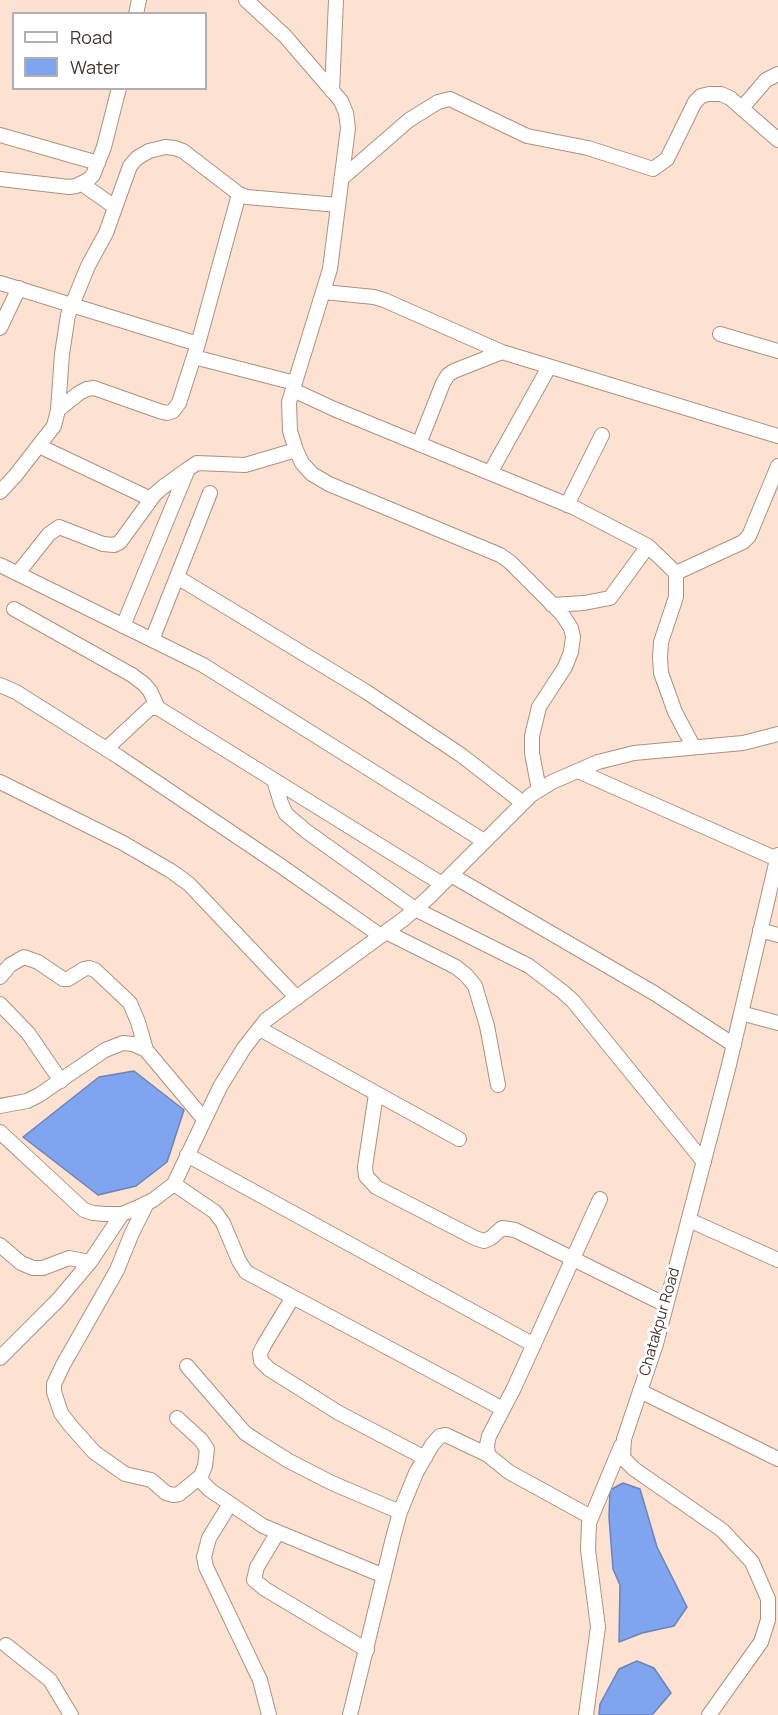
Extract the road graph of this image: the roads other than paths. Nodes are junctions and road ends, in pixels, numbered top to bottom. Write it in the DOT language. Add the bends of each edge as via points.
graph roads {
  1 [pos="246,0"];
  2 [pos="336,0"];
  3 [pos="778,74"];
  4 [pos="118,90"];
  5 [pos="332,91"];
  6 [pos="742,108"];
  7 [pos="0,135"];
  8 [pos="778,140"];
  9 [pos="98,163"];
  10 [pos="341,178"];
  11 [pos="0,179"];
  12 [pos="82,184"];
  13 [pos="239,194"];
  14 [pos="338,205"];
  15 [pos="115,207"];
  16 [pos="0,283"];
  17 [pos="19,288"];
  18 [pos="324,292"];
  19 [pos="72,306"];
  20 [pos="0,328"];
  21 [pos="720,334"];
  22 [pos="196,351"];
  23 [pos="778,351"];
  24 [pos="502,352"];
  25 [pos="549,367"];
  26 [pos="294,387"];
  27 [pos="58,410"];
  28 [pos="602,435"];
  29 [pos="778,436"];
  30 [pos="419,444"];
  31 [pos="39,446"];
  32 [pos="296,450"];
  33 [pos="778,466"];
  34 [pos="188,469"];
  35 [pos="490,473"];
  36 [pos="0,492"];
  37 [pos="210,494"];
  38 [pos="151,499"];
  39 [pos="567,505"];
  40 [pos="648,546"];
  41 [pos="0,565"];
  42 [pos="18,573"];
  43 [pos="675,573"];
  44 [pos="177,577"];
  45 [pos="552,605"];
  46 [pos="14,609"];
  47 [pos="123,626"];
  48 [pos="152,640"];
  49 [pos="0,685"];
  50 [pos="158,708"];
  51 [pos="778,734"];
  52 [pos="693,746"];
  53 [pos="106,749"];
  54 [pos="578,771"];
  55 [pos="274,780"];
  56 [pos="0,782"];
  57 [pos="539,790"];
  58 [pos="523,803"];
  59 [pos="484,841"];
  60 [pos="778,857"];
  61 [pos="446,879"];
  62 [pos="415,909"];
  63 [pos="760,930"];
  64 [pos="383,934"];
  65 [pos="778,935"];
  66 [pos="0,977"];
  67 [pos="297,998"];
  68 [pos="0,1004"];
  69 [pos="741,1013"];
  70 [pos="778,1023"];
  71 [pos="260,1029"];
  72 [pos="734,1045"];
  73 [pos="146,1050"];
  74 [pos="61,1081"];
  75 [pos="498,1085"];
  76 [pos="376,1094"];
  77 [pos="0,1106"];
  78 [pos="203,1119"];
  79 [pos="0,1132"];
  80 [pos="459,1139"];
  81 [pos="187,1155"];
  82 [pos="704,1162"];
  83 [pos="174,1184"];
  84 [pos="600,1199"];
  85 [pos="147,1203"];
  86 [pos="122,1214"];
  87 [pos="689,1220"];
  88 [pos="0,1245"];
  89 [pos="573,1259"];
  90 [pos="778,1260"];
  91 [pos="90,1262"];
  92 [pos="293,1297"];
  93 [pos="666,1305"];
  94 [pos="534,1345"];
  95 [pos="0,1358"];
  96 [pos="187,1366"];
  97 [pos="640,1391"];
  98 [pos="503,1409"];
  99 [pos="177,1418"];
  100 [pos="624,1439"];
  101 [pos="488,1455"];
  102 [pos="425,1458"];
  103 [pos="778,1459"];
  104 [pos="201,1476"];
  105 [pos="230,1504"];
  106 [pos="400,1512"];
  107 [pos="591,1517"];
  108 [pos="278,1532"];
  109 [pos="384,1576"];
  110 [pos="773,1616"];
  111 [pos="6,1645"];
  112 [pos="367,1650"];
  113 [pos="71,1715"];
  114 [pos="269,1715"];
  115 [pos="350,1715"];
  116 [pos="586,1715"];
  117 [pos="709,1715"];
  1 -- 5 [label="street" via="285,36"];
  2 -- 5 [label="street"];
  3 -- 6 [label="street" via="766,80"];
  4 -- 9 [label="street"];
  5 -- 10 [label="street" via="346,113 348,128"];
  6 -- 8 [label="street"];
  6 -- 10 [label="street" via="721,94 701,96 667,159 653,170 588,148 527,136 450,99 409,120"];
  7 -- 9 [label="street"];
  9 -- 12 [label="street" via="93,175"];
  10 -- 14 [label="street"];
  11 -- 12 [label="street" via="69,187"];
  12 -- 15 [label="street"];
  13 -- 14 [label="street"];
  13 -- 15 [label="street" via="183,151 165,147 149,151 130,166"];
  13 -- 22 [label="street"];
  14 -- 18 [label="street"];
  15 -- 19 [label="street"];
  16 -- 17 [label="street"];
  17 -- 19 [label="street"];
  17 -- 20 [label="street"];
  18 -- 24 [label="street" via="384,300"];
  18 -- 26 [label="street"];
  19 -- 22 [label="street"];
  19 -- 27 [label="street" via="64,335"];
  21 -- 23 [label="street"];
  22 -- 26 [label="street"];
  22 -- 27 [label="street" via="173,411 159,411 94,388 79,393"];
  24 -- 25 [label="street"];
  24 -- 30 [label="street" via="448,375"];
  25 -- 29 [label="street"];
  25 -- 35 [label="street"];
  26 -- 30 [label="street"];
  26 -- 32 [label="street" via="289,413"];
  27 -- 31 [label="street" via="54,426"];
  28 -- 39 [label="street"];
  30 -- 35 [label="street"];
  31 -- 36 [label="street"];
  31 -- 38 [label="street"];
  32 -- 34 [label="street" via="245,465 197,463"];
  32 -- 45 [label="street" via="312,474 329,484 500,555"];
  33 -- 43 [label="street" via="749,536"];
  34 -- 38 [label="street"];
  34 -- 47 [label="street"];
  35 -- 39 [label="street"];
  37 -- 44 [label="street"];
  38 -- 42 [label="street" via="120,542 103,544 59,527"];
  39 -- 40 [label="street"];
  40 -- 43 [label="street"];
  40 -- 45 [label="street" via="610,598"];
  41 -- 42 [label="street"];
  42 -- 47 [label="street"];
  43 -- 52 [label="street" via="676,597 661,642 660,658 675,712"];
  44 -- 48 [label="street"];
  44 -- 58 [label="street" via="365,691 461,755"];
  45 -- 57 [label="street" via="571,628 573,638 565,667 539,707 535,721 532,753"];
  46 -- 50 [label="street" via="138,679 150,691"];
  47 -- 48 [label="street"];
  48 -- 59 [label="street" via="203,665"];
  49 -- 53 [label="street"];
  50 -- 53 [label="street" via="150,708"];
  50 -- 55 [label="street"];
  51 -- 52 [label="street" via="743,743"];
  52 -- 54 [label="street" via="634,753"];
  53 -- 64 [label="street"];
  54 -- 57 [label="street"];
  54 -- 60 [label="street"];
  55 -- 61 [label="street"];
  55 -- 62 [label="street" via="286,814"];
  56 -- 67 [label="street" via="123,843 189,884"];
  57 -- 58 [label="street"];
  58 -- 59 [label="street"];
  59 -- 61 [label="street"];
  60 -- 63 [label="street, Chatakpur Road"];
  61 -- 62 [label="street"];
  61 -- 72 [label="street" via="654,993"];
  62 -- 64 [label="street"];
  62 -- 82 [label="street" via="551,981 573,1001"];
  63 -- 65 [label="street"];
  63 -- 69 [label="street, Chatakpur Road"];
  64 -- 67 [label="street"];
  64 -- 75 [label="street" via="466,975 474,986 487,1026"];
  66 -- 73 [label="street" via="24,957 68,980 84,969 95,970 130,1003"];
  67 -- 71 [label="street" via="275,1012"];
  68 -- 74 [label="street" via="28,1033"];
  69 -- 70 [label="street"];
  69 -- 72 [label="street, Chatakpur Road"];
  71 -- 76 [label="street"];
  71 -- 78 [label="street" via="219,1087"];
  72 -- 82 [label="street, Chatakpur Road"];
  73 -- 74 [label="street" via="133,1044 114,1046"];
  73 -- 78 [label="street"];
  74 -- 77 [label="street" via="27,1101"];
  76 -- 80 [label="street"];
  76 -- 89 [label="street" via="365,1167 366,1176 376,1187 475,1238 484,1241 502,1228 509,1228"];
  78 -- 81 [label="street"];
  79 -- 86 [label="street" via="84,1209"];
  81 -- 83 [label="street"];
  81 -- 94 [label="street"];
  82 -- 87 [label="street, Chatakpur Road"];
  83 -- 85 [label="street"];
  83 -- 92 [label="street" via="215,1212 246,1272"];
  84 -- 89 [label="street"];
  85 -- 86 [label="street"];
  85 -- 104 [label="street" via="117,1269 54,1383 54,1392 70,1425 94,1452 125,1474 151,1480 173,1495"];
  86 -- 91 [label="street"];
  87 -- 90 [label="street"];
  87 -- 93 [label="street, Chatakpur Road"];
  88 -- 91 [label="street" via="33,1268 69,1258"];
  89 -- 93 [label="street"];
  89 -- 94 [label="street"];
  91 -- 95 [label="street"];
  92 -- 98 [label="street"];
  92 -- 102 [label="street" via="260,1353 261,1361 339,1413"];
  93 -- 97 [label="street, Chatakpur Road"];
  94 -- 98 [label="street"];
  96 -- 106 [label="street" via="257,1441 332,1483"];
  97 -- 100 [label="street, Chatakpur Road"];
  97 -- 103 [label="street"];
  98 -- 101 [label="street" via="489,1436"];
  99 -- 104 [label="street" via="207,1449"];
  100 -- 107 [label="street, Chatakpur Road"];
  100 -- 110 [label="street" via="623,1458 634,1469 722,1530 752,1562"];
  101 -- 102 [label="street" via="446,1435 440,1436"];
  101 -- 107 [label="street" via="509,1472"];
  102 -- 106 [label="street"];
  104 -- 105 [label="street" via="202,1482"];
  105 -- 108 [label="street"];
  105 -- 114 [label="street" via="209,1538 204,1557 260,1680"];
  106 -- 109 [label="street"];
  107 -- 116 [label="street, Chatakpur Road" via="588,1550 598,1627"];
  108 -- 109 [label="street"];
  108 -- 112 [label="street" via="257,1567 254,1580"];
  109 -- 112 [label="street"];
  110 -- 117 [label="street" via="761,1642"];
  111 -- 113 [label="street" via="50,1680"];
  112 -- 115 [label="street"];
}
